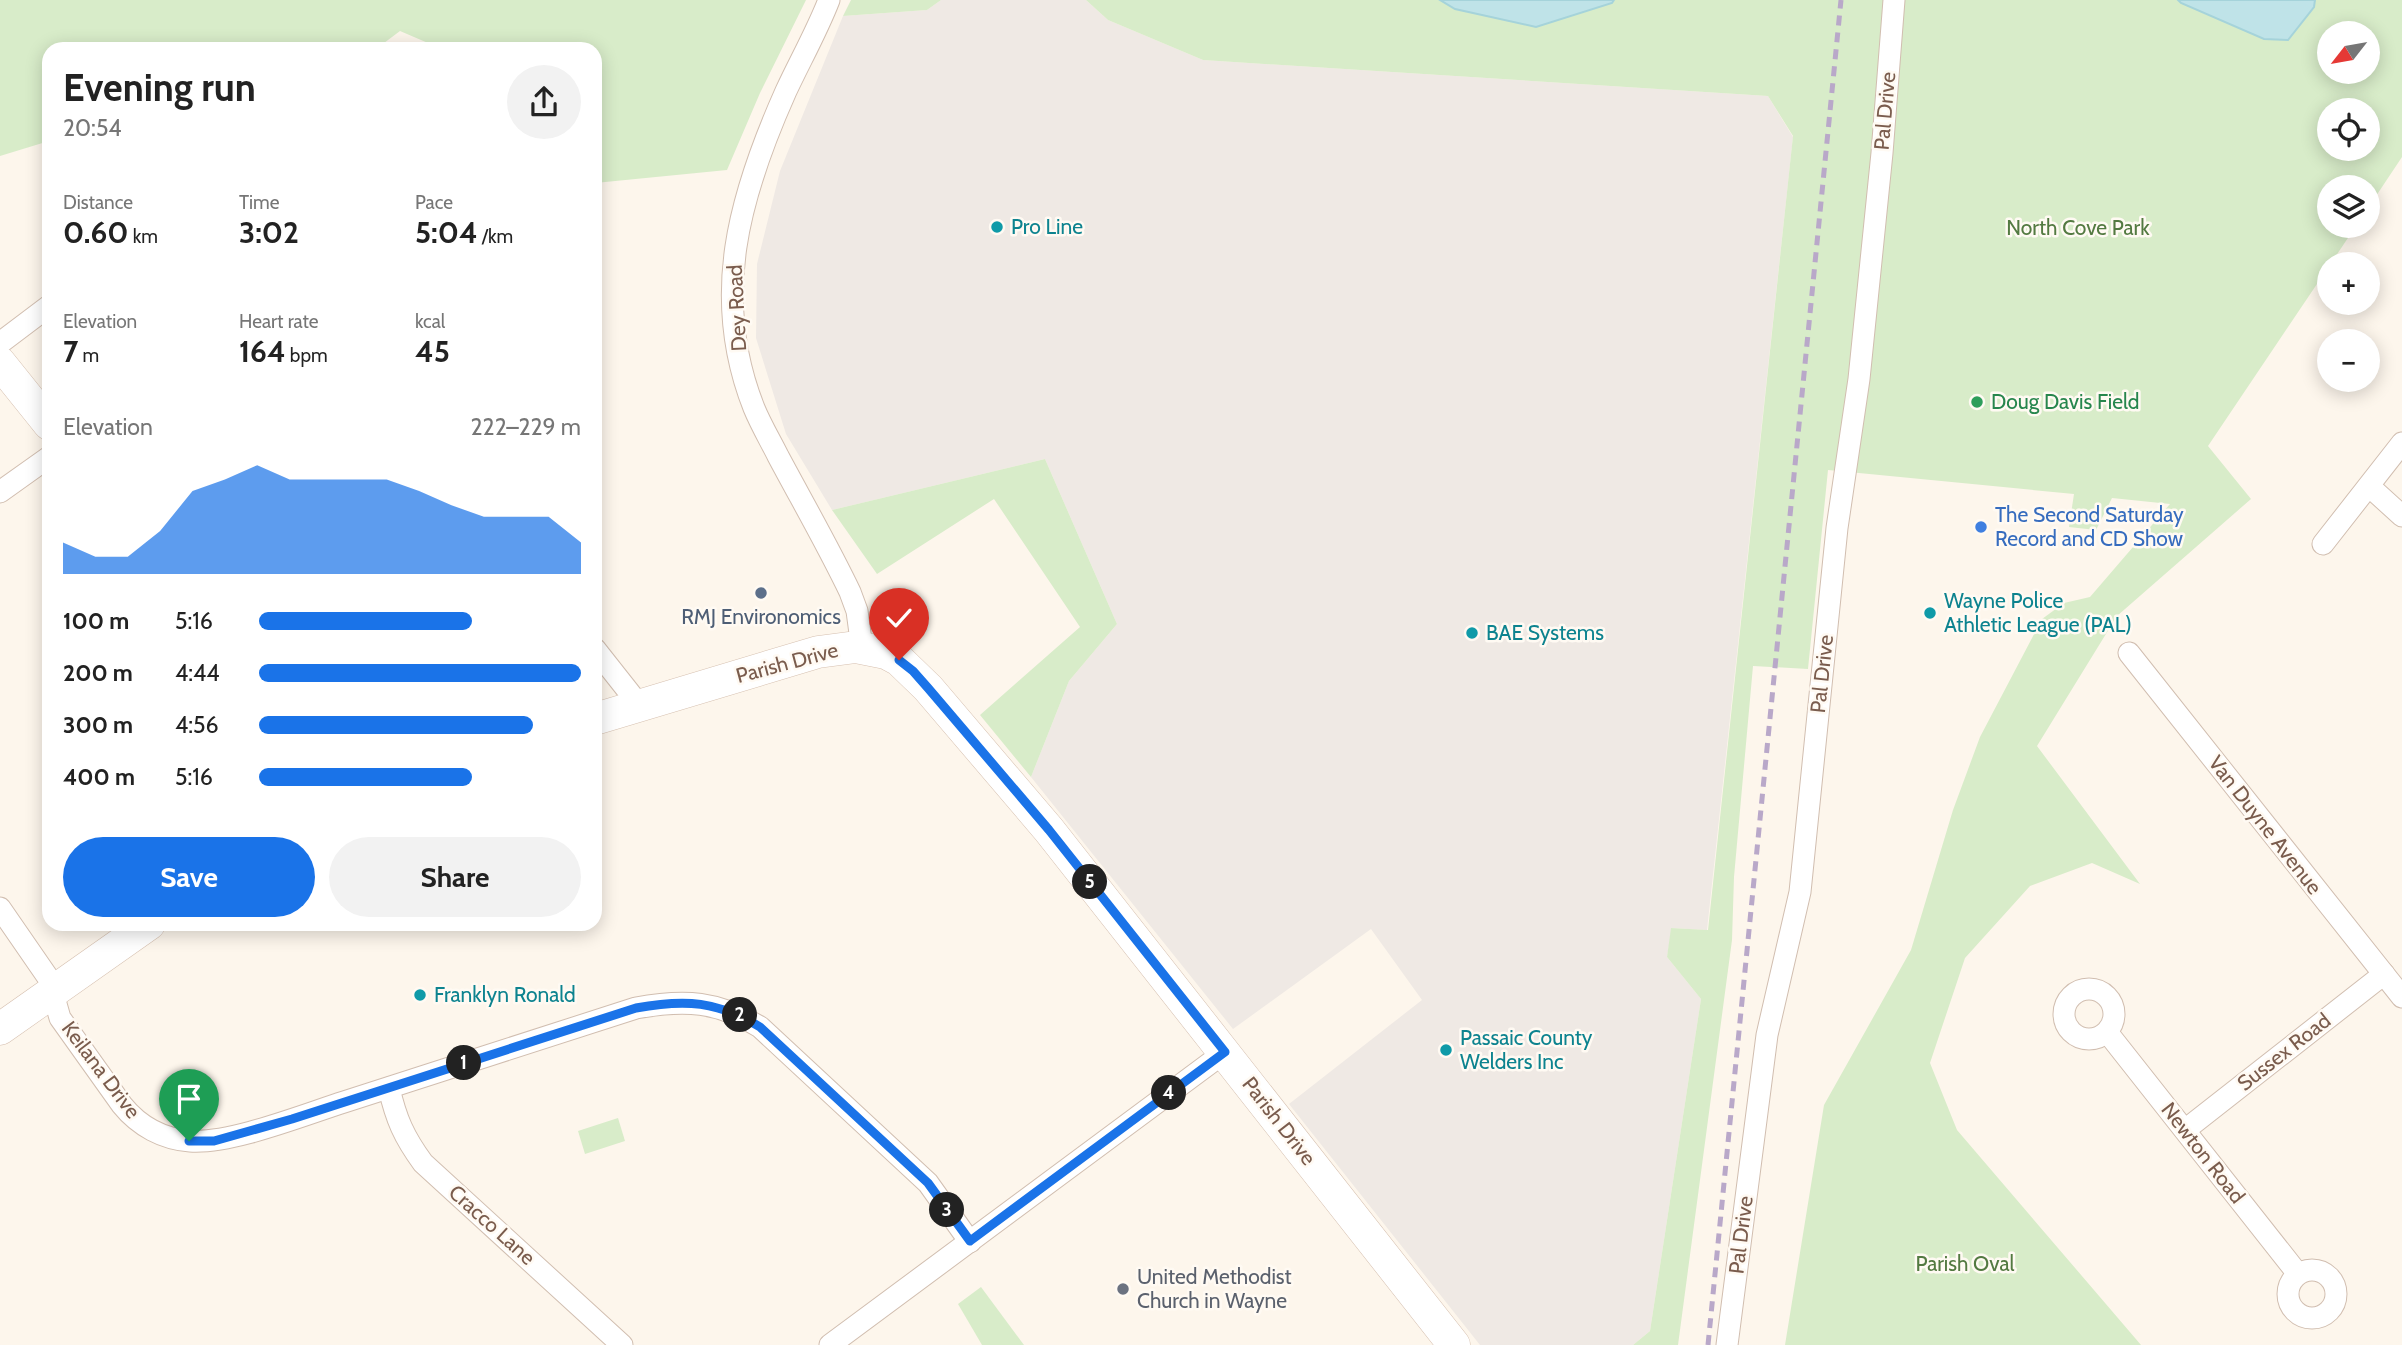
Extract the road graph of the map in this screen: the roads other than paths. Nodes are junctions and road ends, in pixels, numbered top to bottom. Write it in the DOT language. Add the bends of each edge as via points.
graph roads {
  1 [pos="829,0"];
  2 [pos="1894,0"];
  3 [pos="42,311"];
  4 [pos="0,343"];
  5 [pos="0,363"];
  6 [pos="42,415"];
  7 [pos="2402,443"];
  8 [pos="42,462"];
  9 [pos="2369,486"];
  10 [pos="0,492"];
  11 [pos="2402,516"];
  12 [pos="2323,544"];
  13 [pos="862,648"];
  14 [pos="2129,653"];
  15 [pos="602,658"];
  16 [pos="640,706"];
  17 [pos="602,717"];
  18 [pos="0,908"];
  19 [pos="139,931"];
  20 [pos="2384,974"];
  21 [pos="52,993"];
  22 [pos="2402,996"];
  23 [pos="0,1029"];
  24 [pos="2107,1032"];
  25 [pos="1225,1052"];
  26 [pos="389,1088"];
  27 [pos="2185,1130"];
  28 [pos="970,1241"];
  29 [pos="2298,1274"];
  30 [pos="622,1345"];
  31 [pos="830,1345"];
  32 [pos="1454,1345"];
  33 [pos="1727,1345"];
  1 -- 13 [label="street, Dey Road" via="786,92 741,214 732,297 734,337 755,411 850,592"];
  2 -- 33 [label="street, Pal Drive" via="1859,379 1837,528 1800,892 1767,1035"];
  3 -- 4 [label="street"];
  5 -- 6 [label="street"];
  7 -- 9 [label="street"];
  8 -- 10 [label="street"];
  9 -- 11 [label="street"];
  9 -- 12 [label="street"];
  13 -- 16 [label="street, Parish Drive" via="818,652"];
  13 -- 25 [label="street, Parish Drive" via="886,653 913,671 1049,830"];
  14 -- 20 [label="street, Van Duyne Avenue"];
  15 -- 16 [label="street"];
  16 -- 17 [label="street, Parish Drive"];
  18 -- 21 [label="street, Keilana Drive" via="42,967"];
  19 -- 21 [label="street"];
  20 -- 22 [label="street, Van Duyne Avenue"];
  20 -- 27 [label="street, Sussex Road"];
  21 -- 23 [label="street"];
  21 -- 26 [label="street, Keilana Drive" via="60,1018 130,1116 167,1137 214,1141"];
  24 -- 27 [label="street, Newton Road"];
  25 -- 28 [label="street"];
  25 -- 32 [label="street, Parish Drive"];
  26 -- 28 [label="street, Keilana Drive" via="636,1008 678,1002 717,1006 760,1027 890,1146 928,1183"];
  26 -- 30 [label="street, Cracco Lane" via="397,1121 423,1163"];
  27 -- 29 [label="street, Newton Road"];
  28 -- 31 [label="street"];
}
